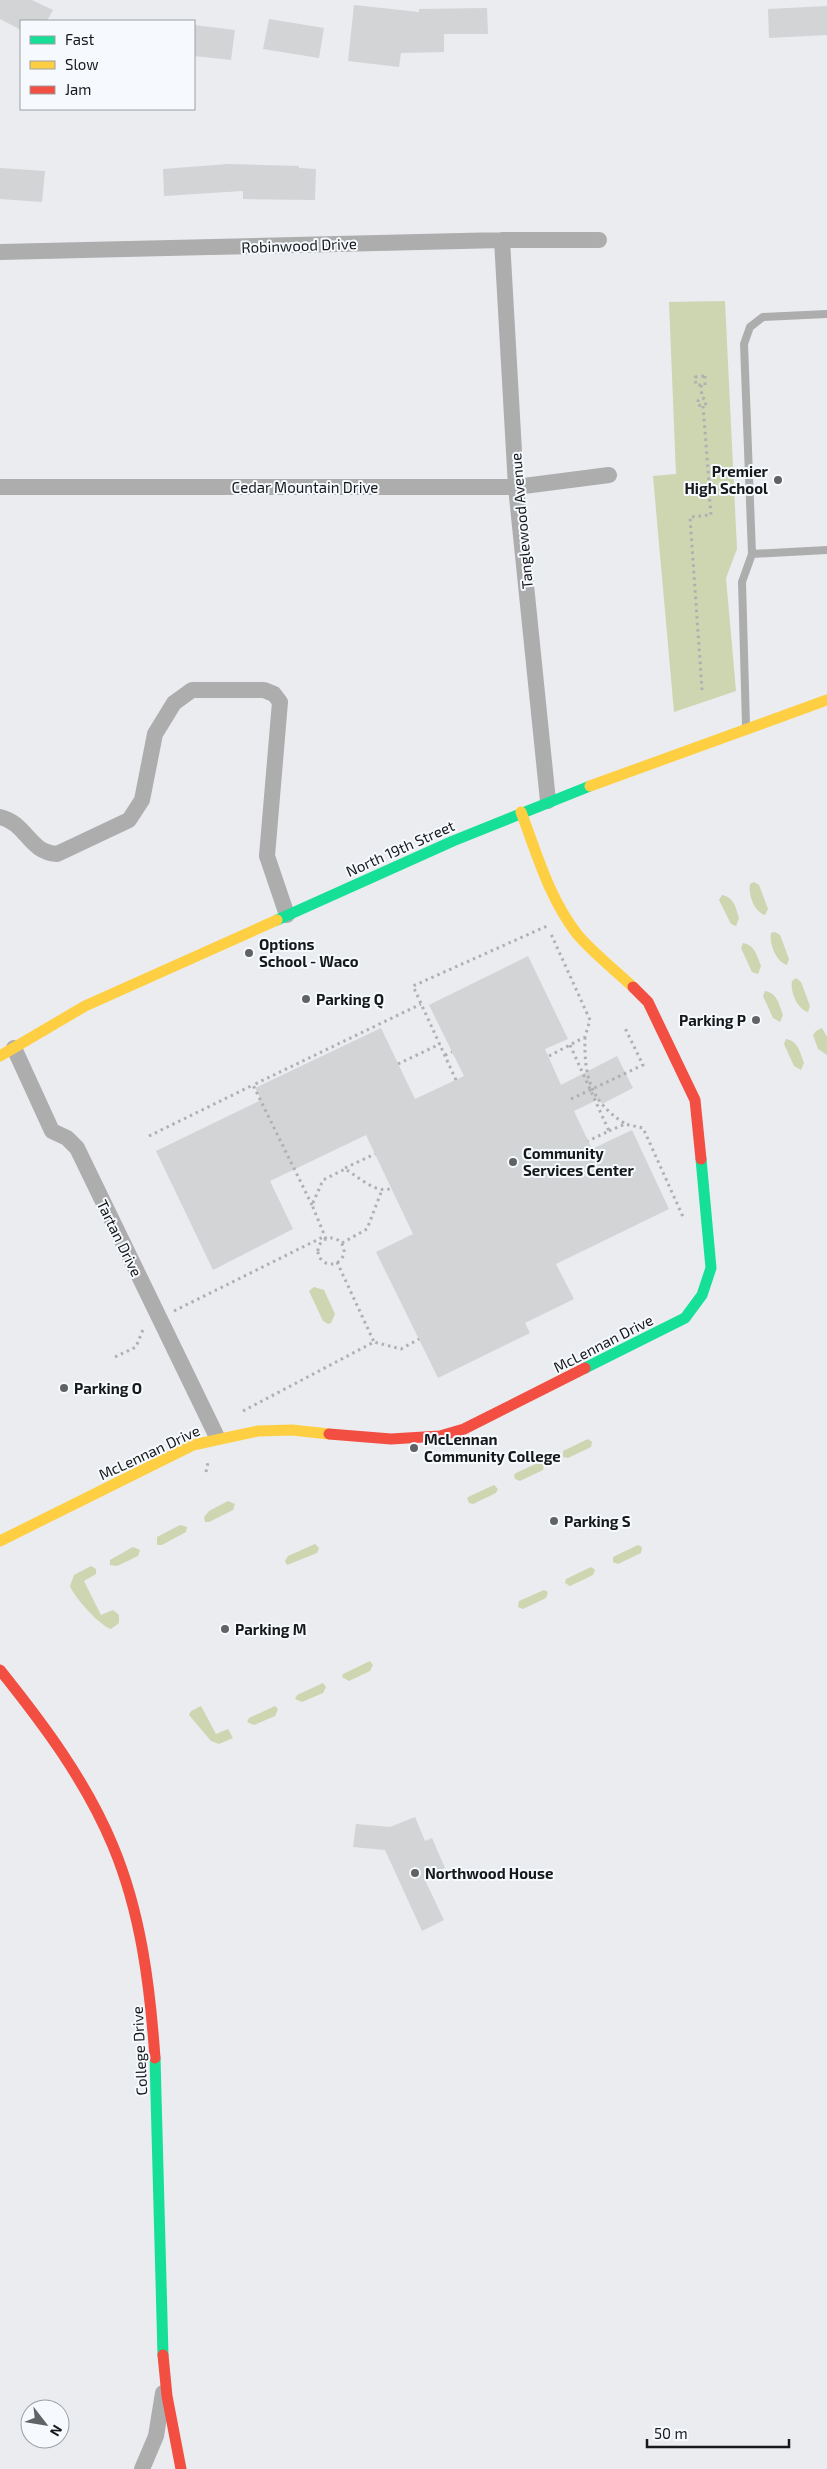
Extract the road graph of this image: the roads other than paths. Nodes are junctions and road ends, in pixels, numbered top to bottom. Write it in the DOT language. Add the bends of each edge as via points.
graph roads {
  1 [pos="502,240"];
  2 [pos="599,240"];
  3 [pos="0,252"];
  4 [pos="827,314"];
  5 [pos="609,475"];
  6 [pos="0,487"];
  7 [pos="516,487"];
  8 [pos="827,550"];
  9 [pos="752,554"];
  10 [pos="827,700"];
  11 [pos="746,730"];
  12 [pos="548,801"];
  13 [pos="521,812"];
  14 [pos="0,817"];
  15 [pos="287,915"];
  16 [pos="7,1052"];
  17 [pos="217,1438"];
  18 [pos="0,1541"];
  19 [pos="0,1670"];
  20 [pos="166,2374"];
  21 [pos="142,2469"];
  22 [pos="181,2469"];
  1 -- 2 [label="street, Robinwood Drive"];
  1 -- 3 [label="street, Robinwood Drive"];
  1 -- 7 [label="street, Tanglewood Avenue"];
  4 -- 9 [label="lane" via="763,317 750,327 744,344"];
  5 -- 7 [label="street, Cedar Mountain Drive"];
  6 -- 7 [label="street, Cedar Mountain Drive"];
  7 -- 12 [label="street, Tanglewood Avenue"];
  8 -- 9 [label="lane"];
  9 -- 11 [label="lane" via="742,582"];
  10 -- 11 [label="street, North 19th Street"];
  11 -- 12 [label="street, North 19th Street"];
  12 -- 13 [label="street, North 19th Street"];
  13 -- 15 [label="street, North 19th Street"];
  13 -- 17 [label="street, McLennan Drive" via="560,909 578,935 648,1002 695,1100 712,1268 707,1289 699,1304 685,1318 464,1430 441,1438 382,1439 266,1430"];
  14 -- 15 [label="street" via="10,820 36,848 57,854 129,820 142,800 155,734 174,703 192,690 264,690 274,694 280,702 267,856"];
  15 -- 16 [label="street, North 19th Street" via="85,1006"];
  16 -- 17 [label="street, Tartan Drive" via="52,1131 67,1138 77,1148"];
  17 -- 18 [label="street, McLennan Drive" via="193,1445"];
  19 -- 20 [label="street, College Drive" via="48,1730 100,1817 123,1873 142,1940 155,2030"];
  20 -- 21 [label="street" via="156,2436"];
  20 -- 22 [label="street, College Drive" via="170,2418"];
}
